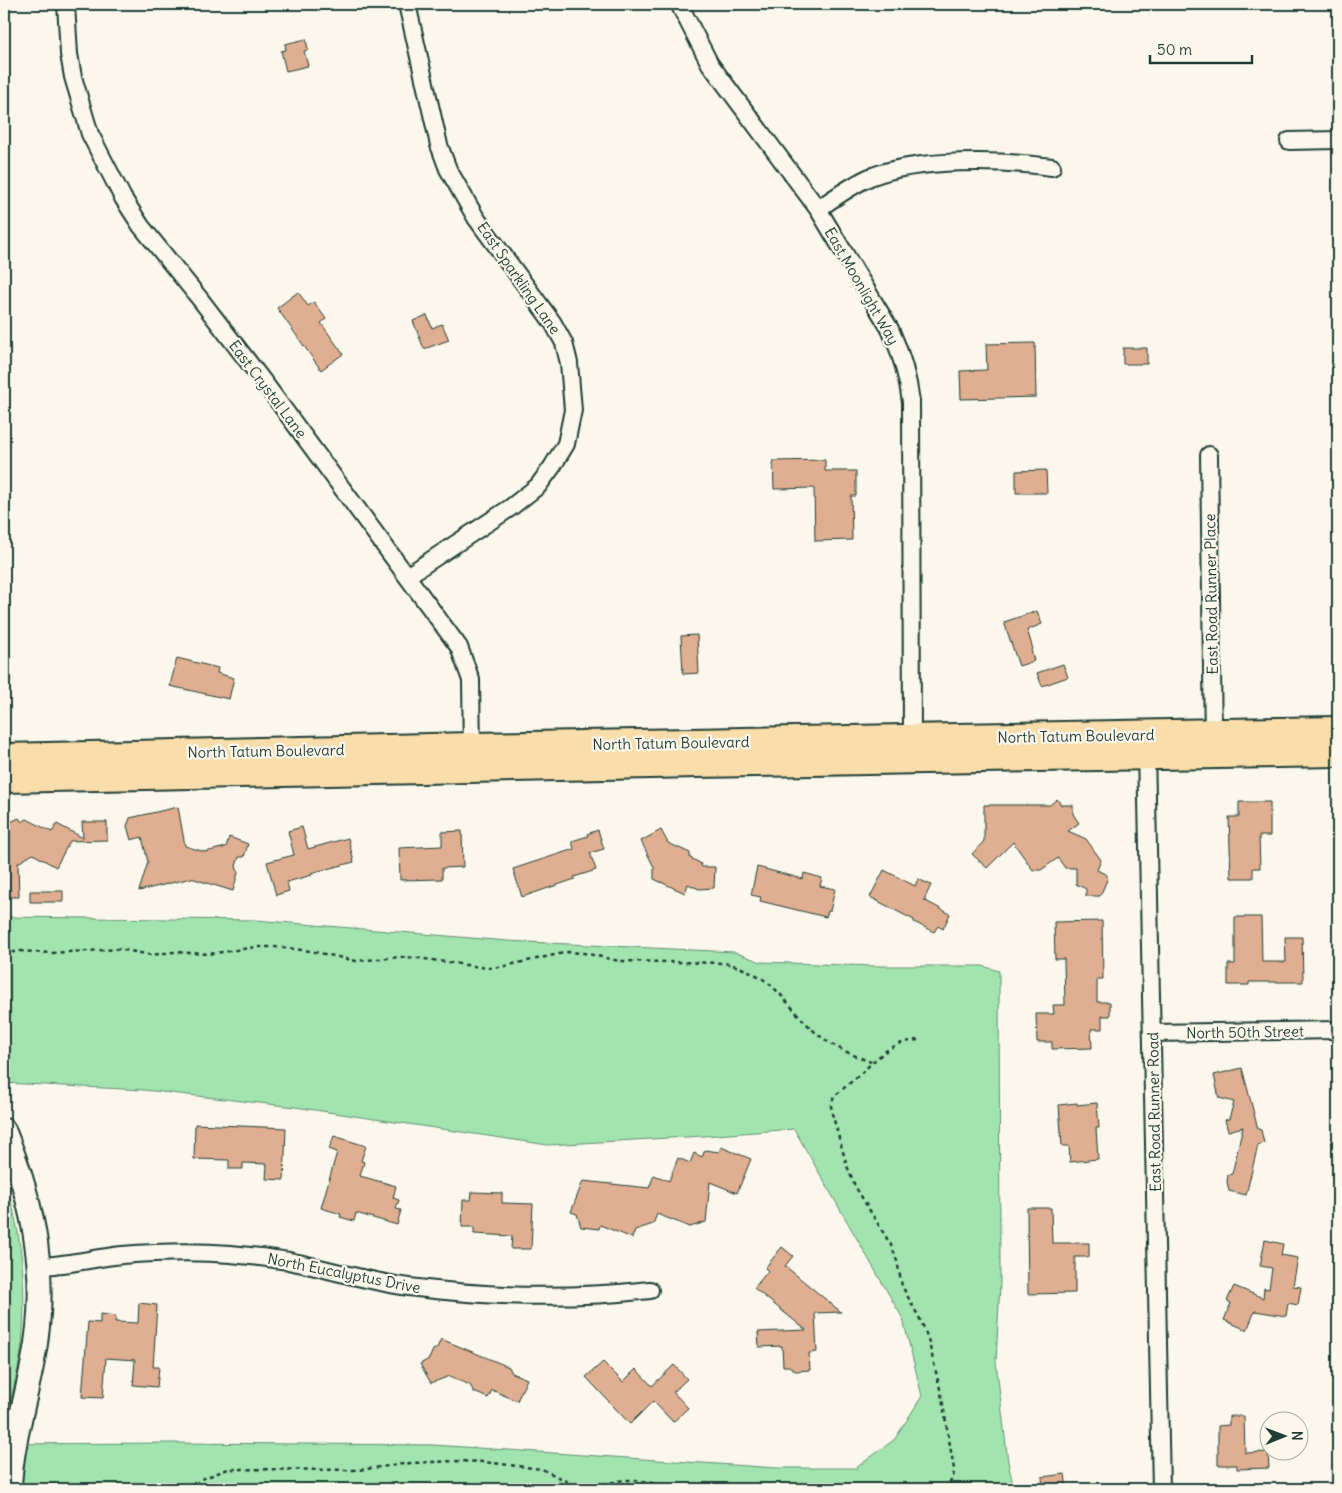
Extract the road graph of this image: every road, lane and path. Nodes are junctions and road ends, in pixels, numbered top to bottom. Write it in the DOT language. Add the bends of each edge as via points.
graph roads {
  1 [pos="66,4"];
  2 [pos="407,4"];
  3 [pos="679,4"];
  4 [pos="1338,140"];
  5 [pos="1289,141"];
  6 [pos="1052,167"];
  7 [pos="818,209"];
  8 [pos="1209,455"];
  9 [pos="407,576"];
  10 [pos="1338,730"];
  11 [pos="1213,744"];
  12 [pos="1146,745"];
  13 [pos="912,750"];
  14 [pos="1338,753"];
  15 [pos="4,757"];
  16 [pos="472,758"];
  17 [pos="4,779"];
  18 [pos="4,954"];
  19 [pos="1338,1030"];
  20 [pos="1152,1033"];
  21 [pos="918,1040"];
  22 [pos="871,1062"];
  23 [pos="4,1130"];
  24 [pos="40,1266"];
  25 [pos="650,1290"];
  26 [pos="10,1489"];
  27 [pos="189,1489"];
  28 [pos="671,1489"];
  29 [pos="700,1489"];
  30 [pos="828,1489"];
  31 [pos="942,1489"];
  32 [pos="1160,1489"];
  1 -- 9 [label="street, East Crystal Lane" via="72,69 90,134 123,198 141,226 266,384"];
  2 -- 9 [label="street, East Sparkling Lane" via="438,145 476,218 554,323 569,363 573,410 566,444 538,486"];
  3 -- 7 [label="street, East Moonlight Way" via="710,64"];
  4 -- 5 [label="street"];
  6 -- 7 [label="street" via="1016,162 924,165 889,171 869,178"];
  7 -- 13 [label="street, East Moonlight Way" via="890,329 908,381 911,402"];
  8 -- 11 [label="street, East Road Runner Place"];
  9 -- 16 [label="street, East Crystal Lane" via="459,647 466,663 471,680"];
  10 -- 11 [label="main road, North Tatum Boulevard"];
  11 -- 12 [label="main road, North Tatum Boulevard"];
  11 -- 14 [label="main road, North Tatum Boulevard"];
  12 -- 13 [label="main road, North Tatum Boulevard"];
  12 -- 20 [label="street, East Road Runner Road"];
  13 -- 16 [label="main road, North Tatum Boulevard"];
  15 -- 16 [label="main road, North Tatum Boulevard"];
  16 -- 17 [label="main road, North Tatum Boulevard"];
  18 -- 22 [label="path" via="120,949 151,955 173,952 209,954 276,947 356,961 400,957 486,968 568,952 619,961 724,963 769,983 816,1032"];
  19 -- 20 [label="street, North 50th Street"];
  20 -- 32 [label="street, East Road Runner Road"];
  21 -- 22 [label="path" via="886,1050"];
  22 -- 31 [label="path" via="834,1097 832,1113 855,1186 892,1247 902,1286 928,1339 954,1469 954,1476"];
  23 -- 24 [label="street" via="19,1167"];
  24 -- 25 [label="street, North Eucalyptus Drive" via="122,1255 192,1252 281,1260 409,1287 572,1296"];
  24 -- 26 [label="street" via="37,1336"];
  27 -- 28 [label="path" via="202,1479 228,1469 357,1470 455,1461 542,1469 580,1486 636,1480"];
  29 -- 30 [label="path"];
}
